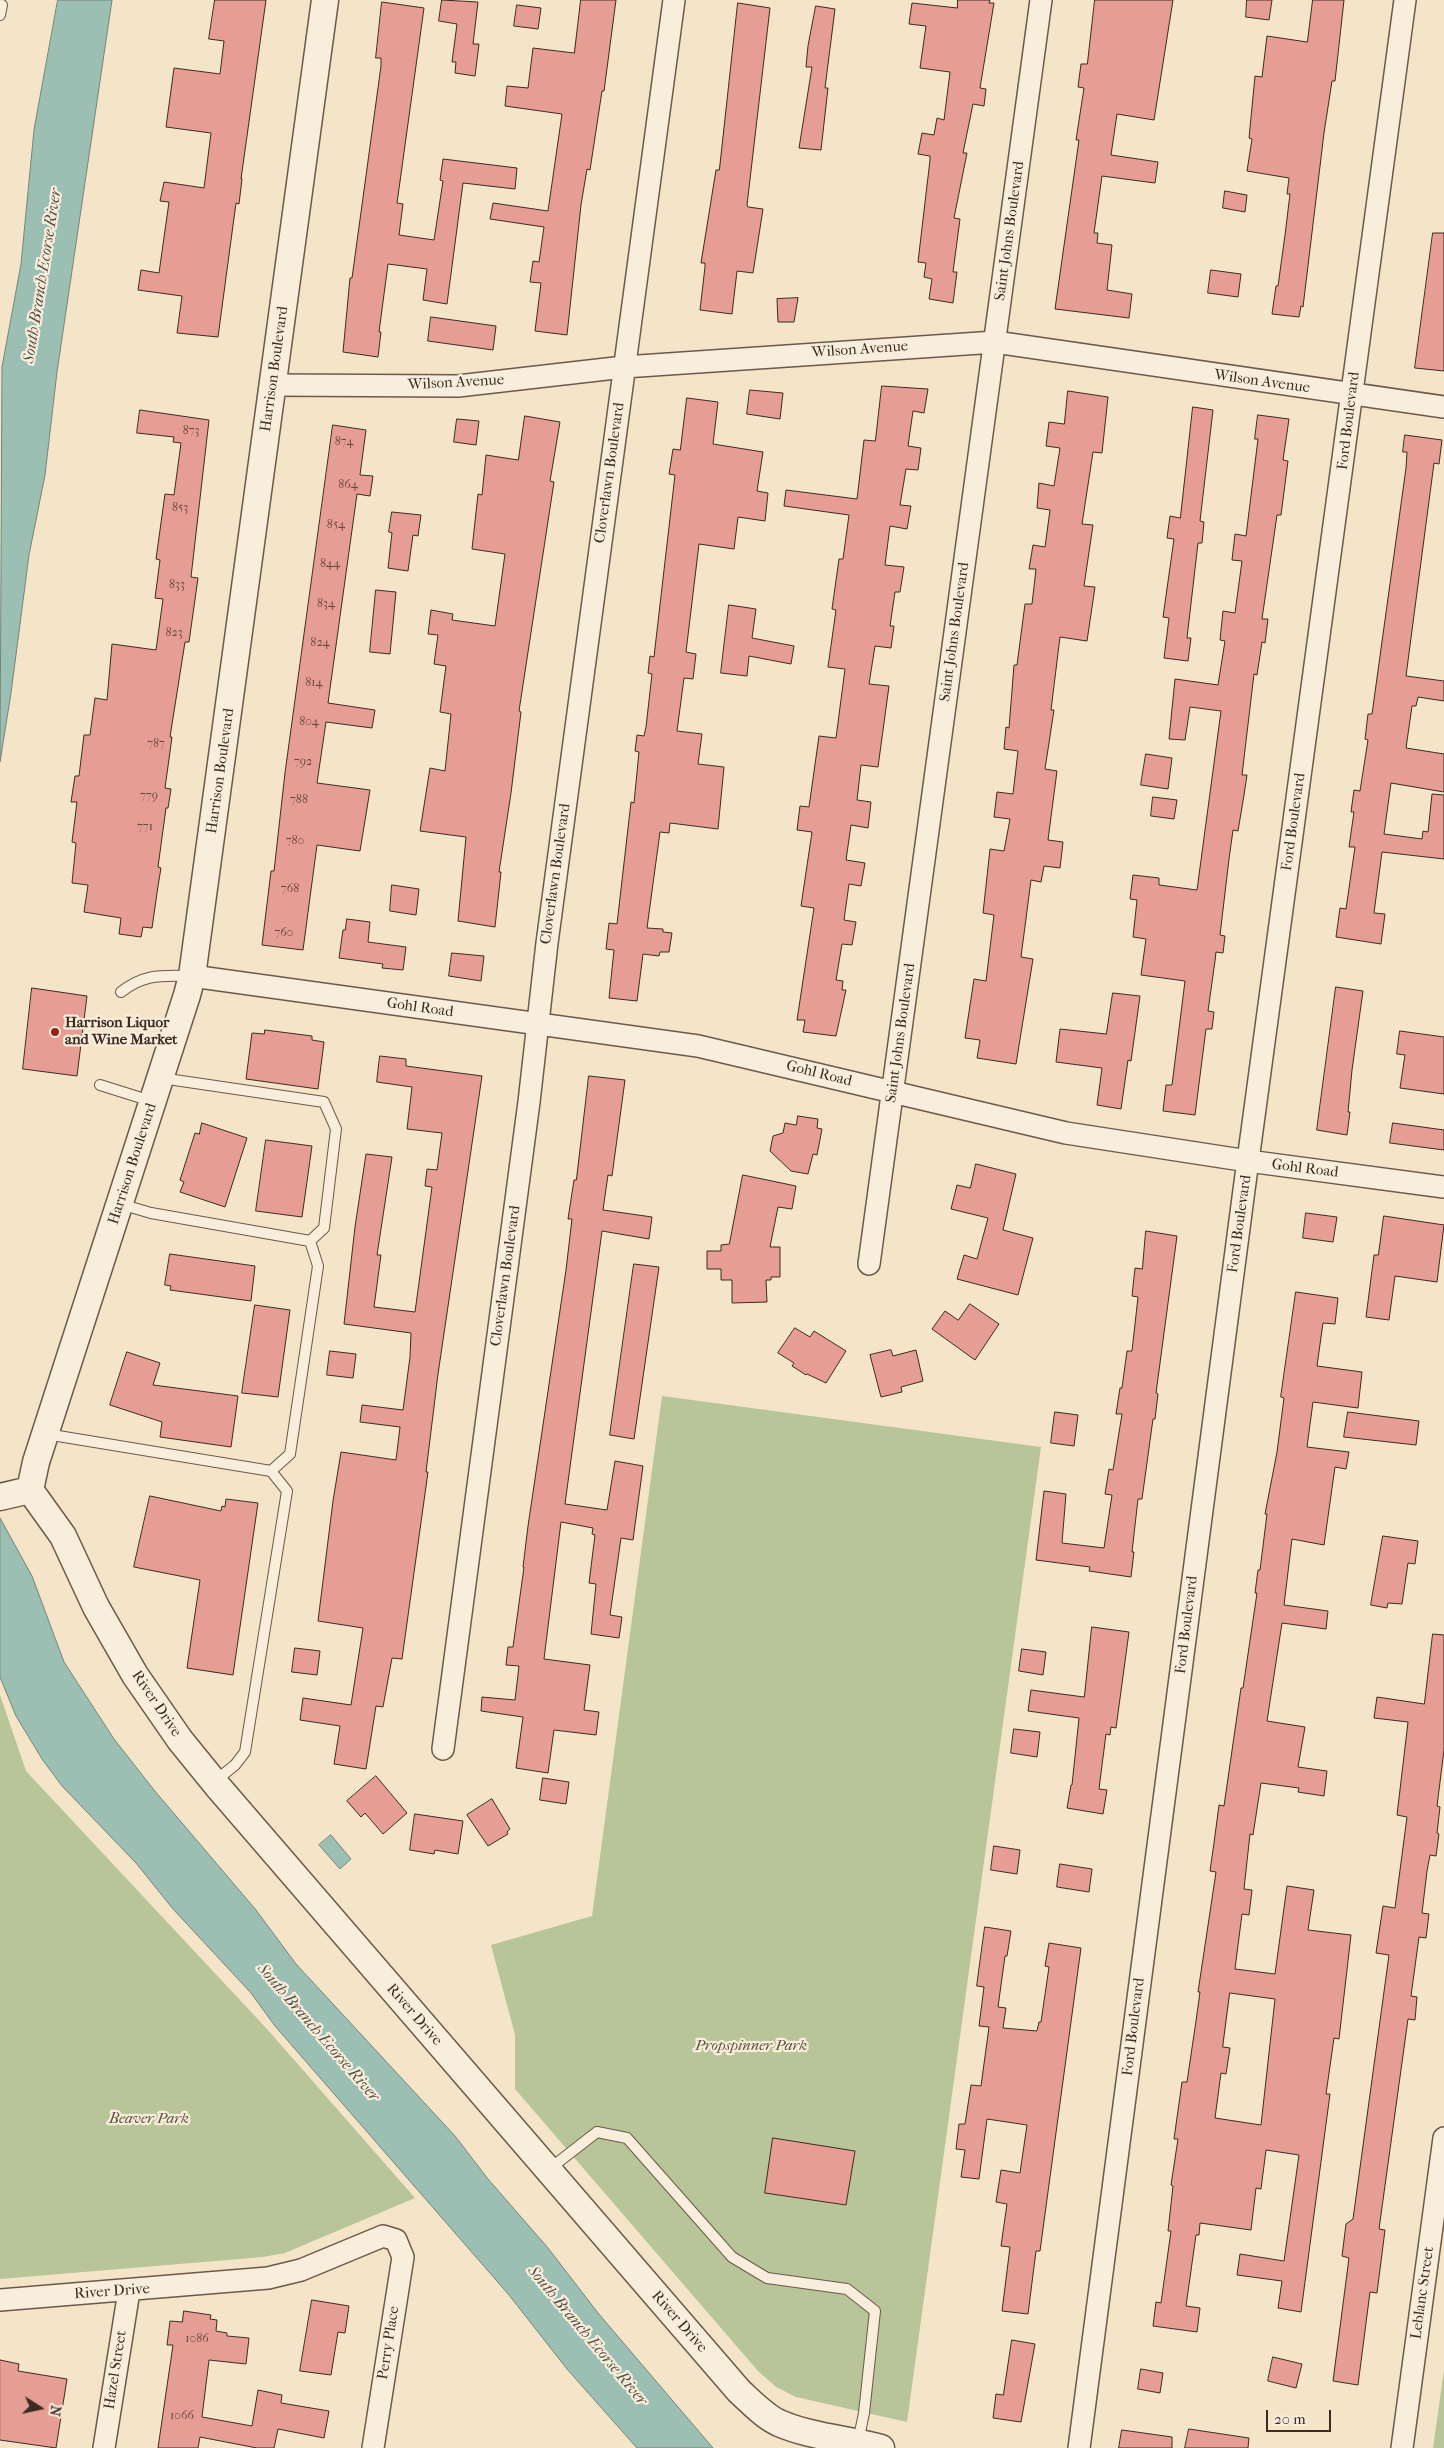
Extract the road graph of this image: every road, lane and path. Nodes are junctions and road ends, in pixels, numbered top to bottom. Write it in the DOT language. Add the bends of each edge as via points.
graph roads {
  1 [pos="325,0"];
  2 [pos="674,0"];
  3 [pos="1041,0"];
  4 [pos="1405,0"];
  5 [pos="0,5"];
  6 [pos="0,15"];
  7 [pos="995,342"];
  8 [pos="624,366"];
  9 [pos="272,386"];
  10 [pos="1353,394"];
  11 [pos="1444,407"];
  12 [pos="192,976"];
  13 [pos="121,992"];
  14 [pos="538,1024"];
  15 [pos="100,1085"];
  16 [pos="157,1089"];
  17 [pos="892,1092"];
  18 [pos="1248,1161"];
  19 [pos="1444,1187"];
  20 [pos="120,1204"];
  21 [pos="310,1241"];
  22 [pos="869,1264"];
  23 [pos="45,1434"];
  24 [pos="271,1471"];
  25 [pos="30,1490"];
  26 [pos="0,1497"];
  27 [pos="443,1749"];
  28 [pos="214,1782"];
  29 [pos="1444,2138"];
  30 [pos="547,2170"];
  31 [pos="396,2240"];
  32 [pos="129,2291"];
  33 [pos="0,2300"];
  34 [pos="870,2445"];
  35 [pos="104,2448"];
  36 [pos="373,2448"];
  37 [pos="1079,2448"];
  38 [pos="1402,2448"];
  1 -- 9 [label="street, Harrison Boulevard"];
  2 -- 8 [label="street, Cloverlawn Boulevard"];
  3 -- 7 [label="street, Saint Johns Boulevard"];
  4 -- 10 [label="street, Ford Boulevard"];
  5 -- 6 [label="lane"];
  7 -- 8 [label="street, Wilson Avenue"];
  7 -- 10 [label="street, Wilson Avenue"];
  7 -- 17 [label="street, Saint Johns Boulevard"];
  8 -- 9 [label="street, Wilson Avenue" via="458,386"];
  8 -- 14 [label="street, Cloverlawn Boulevard"];
  9 -- 12 [label="street, Harrison Boulevard"];
  10 -- 11 [label="street, Wilson Avenue"];
  10 -- 18 [label="street, Ford Boulevard"];
  12 -- 13 [label="lane" via="136,980"];
  12 -- 14 [label="street, Gohl Road"];
  12 -- 16 [label="street, Harrison Boulevard"];
  14 -- 17 [label="street, Gohl Road" via="698,1046"];
  14 -- 27 [label="street, Cloverlawn Boulevard"];
  15 -- 16 [label="lane"];
  16 -- 20 [label="street, Harrison Boulevard"];
  16 -- 21 [label="lane" via="324,1102 336,1129 324,1228"];
  17 -- 18 [label="street, Gohl Road" via="1066,1133"];
  17 -- 22 [label="street, Saint Johns Boulevard"];
  18 -- 19 [label="street, Gohl Road"];
  18 -- 37 [label="street, Ford Boulevard"];
  20 -- 21 [label="lane" via="151,1213"];
  20 -- 23 [label="street, Harrison Boulevard"];
  21 -- 24 [label="lane" via="318,1266 290,1454"];
  23 -- 24 [label="lane"];
  23 -- 25 [label="street, Harrison Boulevard"];
  24 -- 28 [label="lane" via="287,1491 245,1752"];
  25 -- 26 [label="street"];
  25 -- 28 [label="street, River Drive" via="63,1536 96,1607 135,1675"];
  28 -- 30 [label="street, River Drive"];
  29 -- 38 [label="street, Leblanc Street"];
  30 -- 34 [label="street, River Drive" via="758,2409 778,2422 823,2436"];
  30 -- 34 [label="lane" via="597,2132 627,2138 732,2257 768,2278 847,2289 875,2311 864,2413"];
  31 -- 32 [label="street, River Drive" via="382,2236 301,2270 268,2278"];
  31 -- 36 [label="street, Perry Place" via="403,2257"];
  32 -- 33 [label="street, River Drive"];
  32 -- 35 [label="street, Hazel Street"];
}
